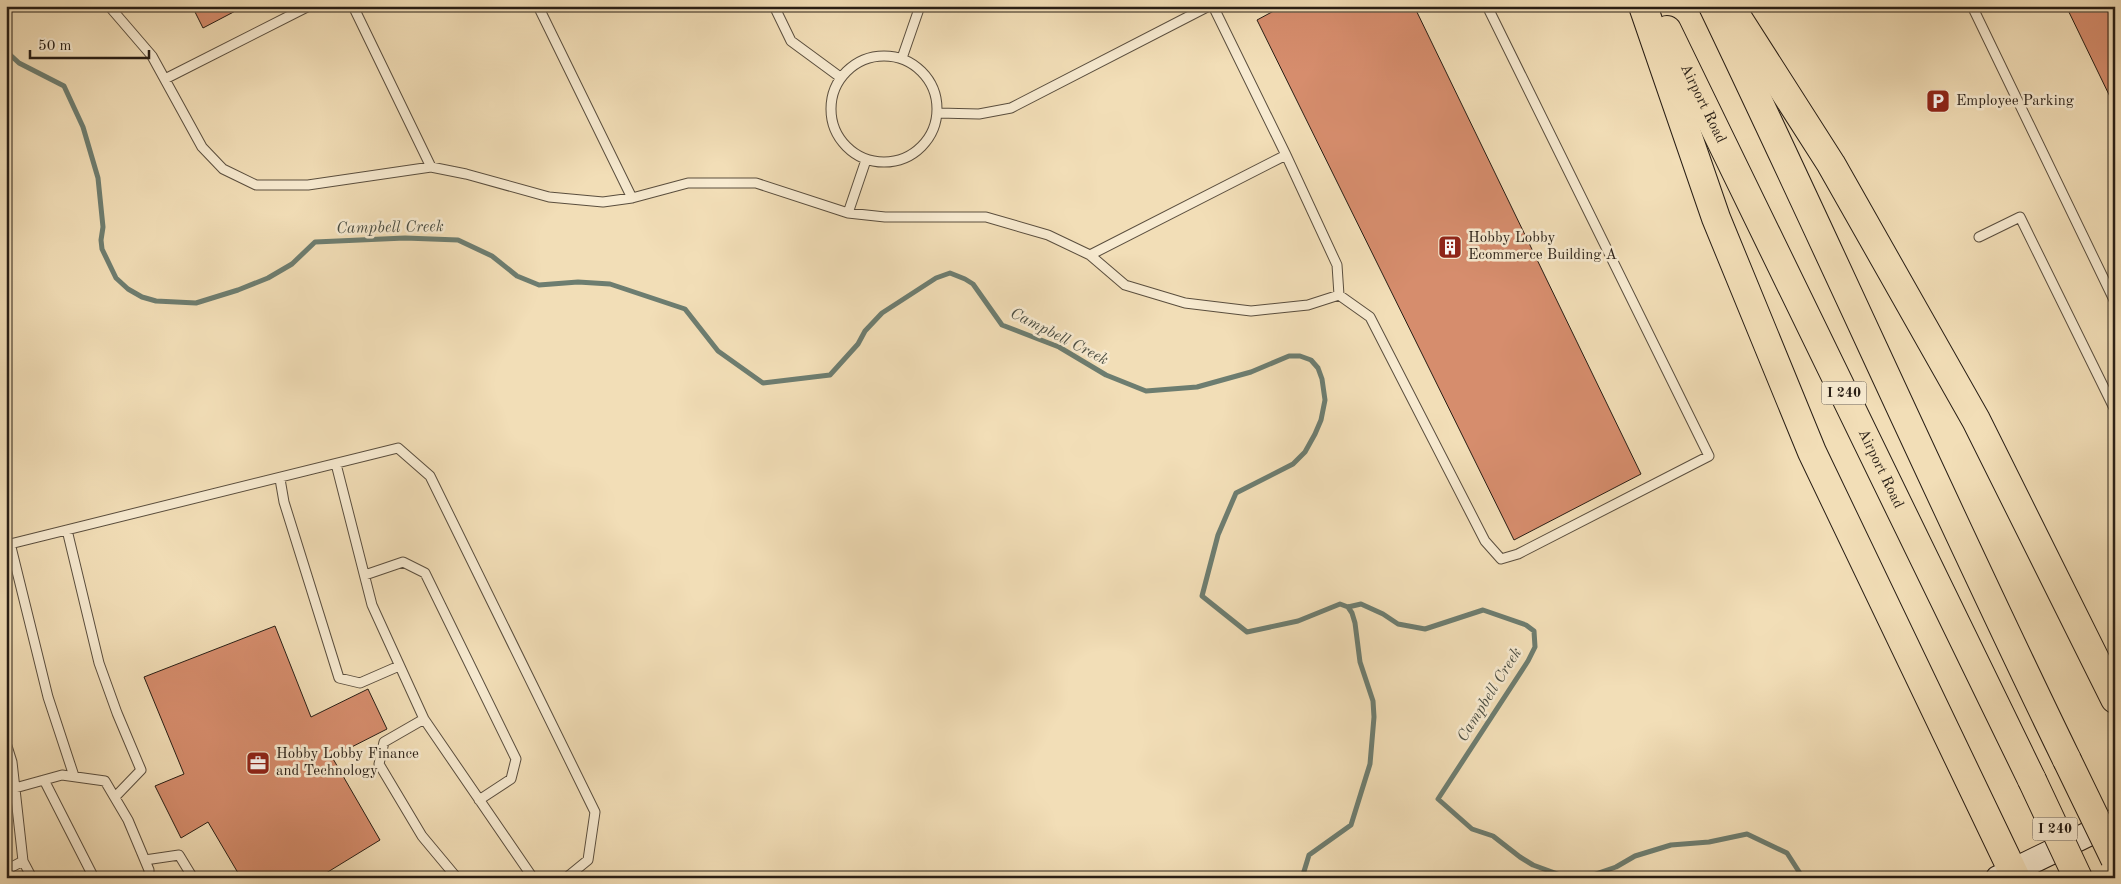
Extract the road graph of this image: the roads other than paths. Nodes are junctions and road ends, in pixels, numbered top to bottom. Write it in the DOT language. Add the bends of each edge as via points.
graph roads {
  1 [pos="110,6"];
  2 [pos="309,6"];
  3 [pos="353,6"];
  4 [pos="538,6"];
  5 [pos="774,6"];
  6 [pos="920,6"];
  7 [pos="1211,6"];
  8 [pos="1488,6"];
  9 [pos="1644,6"];
  10 [pos="1655,6"];
  11 [pos="1712,6"];
  12 [pos="1730,6"];
  13 [pos="1972,6"];
  14 [pos="902,58"];
  15 [pos="840,77"];
  16 [pos="165,79"];
  17 [pos="938,113"];
  18 [pos="1286,155"];
  19 [pos="866,160"];
  20 [pos="431,167"];
  21 [pos="632,198"];
  22 [pos="848,213"];
  23 [pos="1979,236"];
  24 [pos="1090,254"];
  25 [pos="1339,295"];
  26 [pos="2115,302"];
  27 [pos="2115,410"];
  28 [pos="336,464"];
  29 [pos="280,479"];
  30 [pos="68,530"];
  31 [pos="8,544"];
  32 [pos="365,575"];
  33 [pos="398,666"];
  34 [pos="2115,698"];
  35 [pos="424,719"];
  36 [pos="6,744"];
  37 [pos="74,776"];
  38 [pos="44,780"];
  39 [pos="15,788"];
  40 [pos="115,797"];
  41 [pos="480,800"];
  42 [pos="2115,821"];
  43 [pos="2115,859"];
  44 [pos="145,860"];
  45 [pos="23,861"];
  46 [pos="6,870"];
  47 [pos="2009,875"];
  48 [pos="32,878"];
  49 [pos="94,878"];
  50 [pos="148,878"];
  51 [pos="193,878"];
  52 [pos="457,878"];
  53 [pos="533,878"];
  54 [pos="566,878"];
  55 [pos="2078,878"];
  1 -- 16 [label="lane" via="152,56"];
  2 -- 16 [label="lane"];
  3 -- 20 [label="lane"];
  4 -- 21 [label="lane"];
  5 -- 15 [label="lane" via="791,41"];
  6 -- 14 [label="lane"];
  7 -- 17 [label="lane" via="1011,108 979,114"];
  7 -- 18 [label="lane"];
  8 -- 25 [label="lane" via="1709,456 1518,554 1501,559 1485,541 1370,317"];
  9 -- 47 [label="highway" via="1716,218 1812,452"];
  10 -- 55 [label="highway, Airport Road / I 240, bridge"];
  11 -- 43 [label="highway, I 240, bridge" via="1797,182 1996,615"];
  12 -- 34 [label="highway" via="1831,164 1976,420"];
  13 -- 26 [label="lane"];
  14 -- 15 [label="lane" via="870,57"];
  14 -- 17 [label="lane" via="914,64 928,80 937,99"];
  15 -- 19 [label="lane" via="831,105 832,122 839,138"];
  16 -- 20 [label="lane" via="202,147 223,169 256,185 308,185"];
  17 -- 19 [label="lane" via="935,127 920,150 894,162"];
  18 -- 24 [label="lane"];
  18 -- 25 [label="lane" via="1338,265"];
  19 -- 22 [label="lane"];
  20 -- 21 [label="lane" via="549,197 602,202"];
  21 -- 22 [label="lane" via="688,183 756,183"];
  22 -- 24 [label="lane" via="885,217 986,217 1048,235"];
  23 -- 27 [label="lane" via="2020,217"];
  24 -- 25 [label="lane" via="1125,285 1185,304 1251,311 1308,305"];
  28 -- 29 [label="lane"];
  28 -- 32 [label="lane"];
  28 -- 54 [label="lane" via="398,448 430,476 596,812 588,860"];
  29 -- 30 [label="lane"];
  29 -- 33 [label="lane" via="284,502 339,678 360,684"];
  30 -- 31 [label="lane"];
  30 -- 40 [label="lane" via="99,662 141,770"];
  31 -- 37 [label="lane" via="48,697"];
  32 -- 33 [label="lane" via="372,605"];
  32 -- 41 [label="lane" via="403,562 425,574 516,759 512,779"];
  33 -- 35 [label="lane"];
  35 -- 41 [label="lane"];
  35 -- 52 [label="lane" via="384,742 379,764 422,836"];
  36 -- 39 [label="lane"];
  37 -- 38 [label="lane" via="62,774"];
  37 -- 40 [label="lane" via="105,781"];
  38 -- 39 [label="lane"];
  38 -- 49 [label="lane"];
  39 -- 45 [label="lane"];
  40 -- 44 [label="lane"];
  41 -- 53 [label="lane"];
  42 -- 47 [label="main road"];
  44 -- 50 [label="lane"];
  44 -- 51 [label="lane" via="179,855"];
  45 -- 46 [label="lane"];
  45 -- 48 [label="lane"];
}
